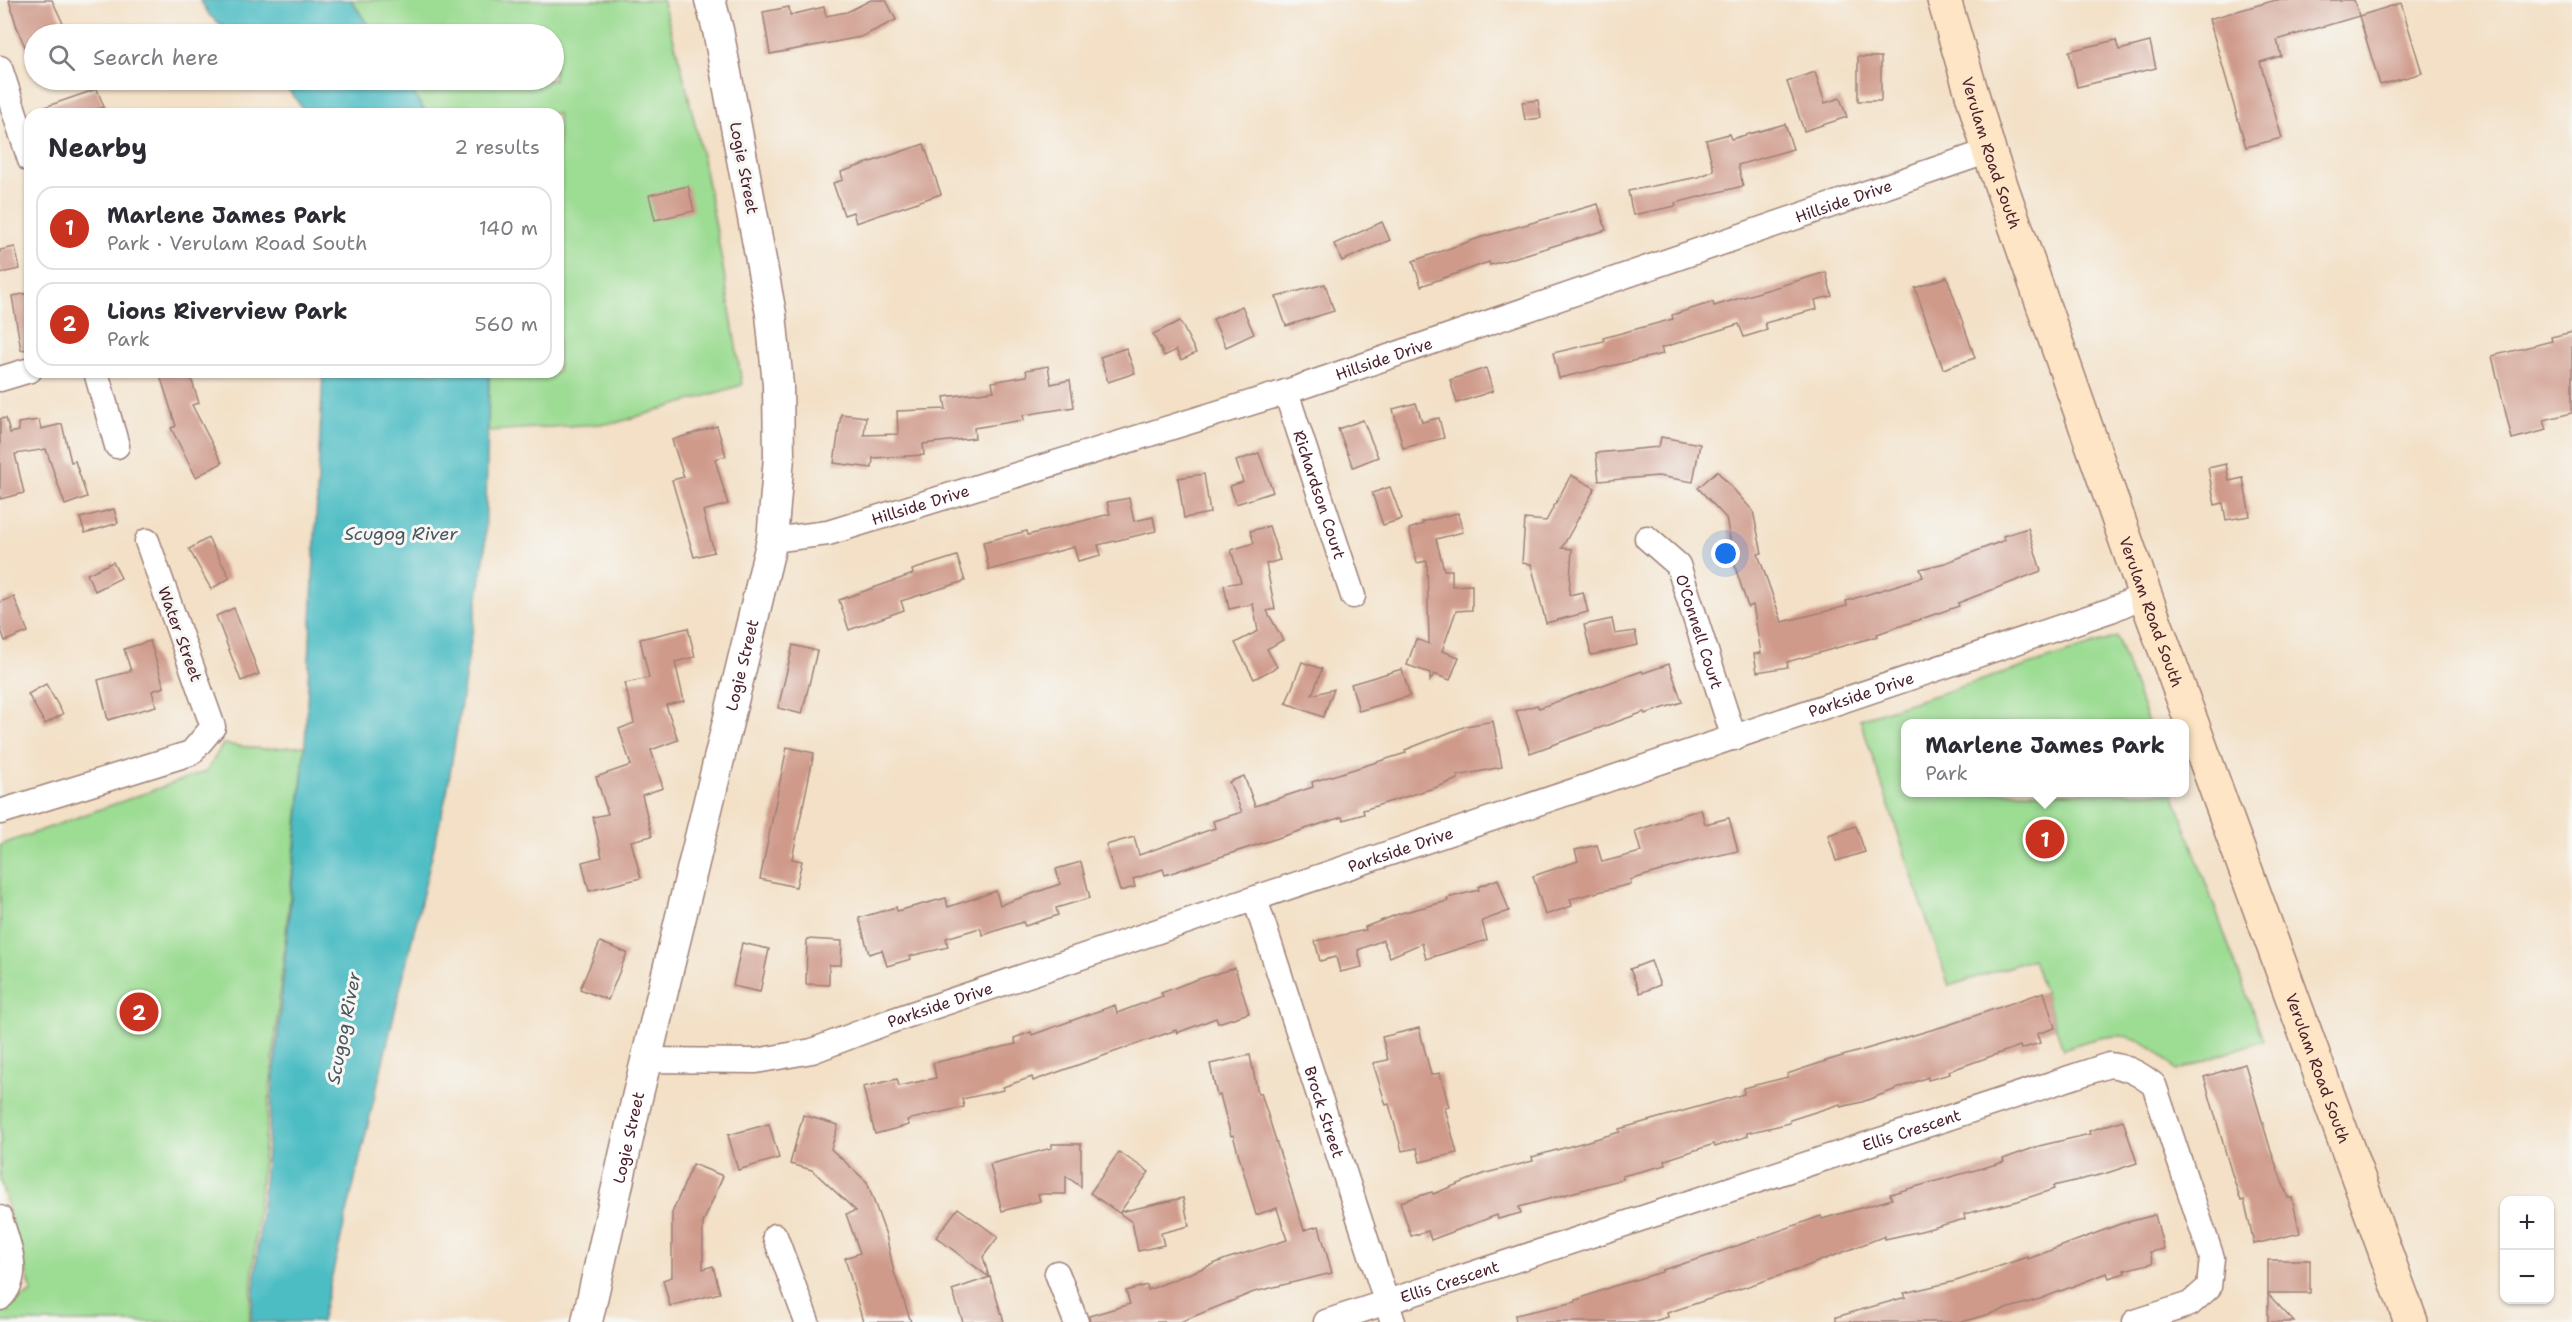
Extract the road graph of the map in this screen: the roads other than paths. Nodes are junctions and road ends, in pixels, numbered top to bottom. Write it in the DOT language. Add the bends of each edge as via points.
graph roads {
  1 [pos="710,0"];
  2 [pos="1944,0"];
  3 [pos="0,68"];
  4 [pos="24,142"];
  5 [pos="1989,151"];
  6 [pos="24,372"];
  7 [pos="98,378"];
  8 [pos="0,379"];
  9 [pos="1286,392"];
  10 [pos="117,446"];
  11 [pos="1647,538"];
  12 [pos="772,540"];
  13 [pos="147,541"];
  14 [pos="1353,596"];
  15 [pos="2145,596"];
  16 [pos="1734,738"];
  17 [pos="0,812"];
  18 [pos="1255,899"];
  19 [pos="647,1060"];
  20 [pos="0,1218"];
  21 [pos="775,1236"];
  22 [pos="1058,1273"];
  23 [pos="2,1296"];
  24 [pos="1390,1312"];
  25 [pos="587,1322"];
  26 [pos="807,1322"];
  27 [pos="1076,1322"];
  28 [pos="1326,1322"];
  29 [pos="2135,1322"];
  30 [pos="2411,1322"];
  1 -- 12 [label="street, Logie Street" via="771,314 778,385 779,457"];
  2 -- 5 [label="main road, Verulam Road South"];
  3 -- 4 [label="street"];
  5 -- 9 [label="street, Hillside Drive"];
  5 -- 15 [label="main road, Verulam Road South"];
  6 -- 8 [label="street"];
  7 -- 10 [label="street"];
  9 -- 12 [label="street, Hillside Drive" via="828,533"];
  9 -- 14 [label="street, Richardson Court"];
  11 -- 16 [label="street, O'Connell Court" via="1678,565"];
  12 -- 19 [label="street, Logie Street"];
  13 -- 17 [label="street, Water Street" via="213,727 191,753"];
  15 -- 16 [label="street, Parkside Drive"];
  15 -- 30 [label="main road, Verulam Road South"];
  16 -- 18 [label="street, Parkside Drive"];
  18 -- 19 [label="street, Parkside Drive" via="812,1051 756,1061"];
  18 -- 24 [label="street, Brock Street"];
  19 -- 25 [label="street, Logie Street"];
  20 -- 23 [label="street" via="14,1261"];
  21 -- 26 [label="street"];
  22 -- 27 [label="street"];
  24 -- 28 [label="street, Ellis Crescent"];
  24 -- 29 [label="street, Ellis Crescent" via="2109,1065 2138,1072 2154,1085 2212,1258 2209,1287 2190,1304"];
}
